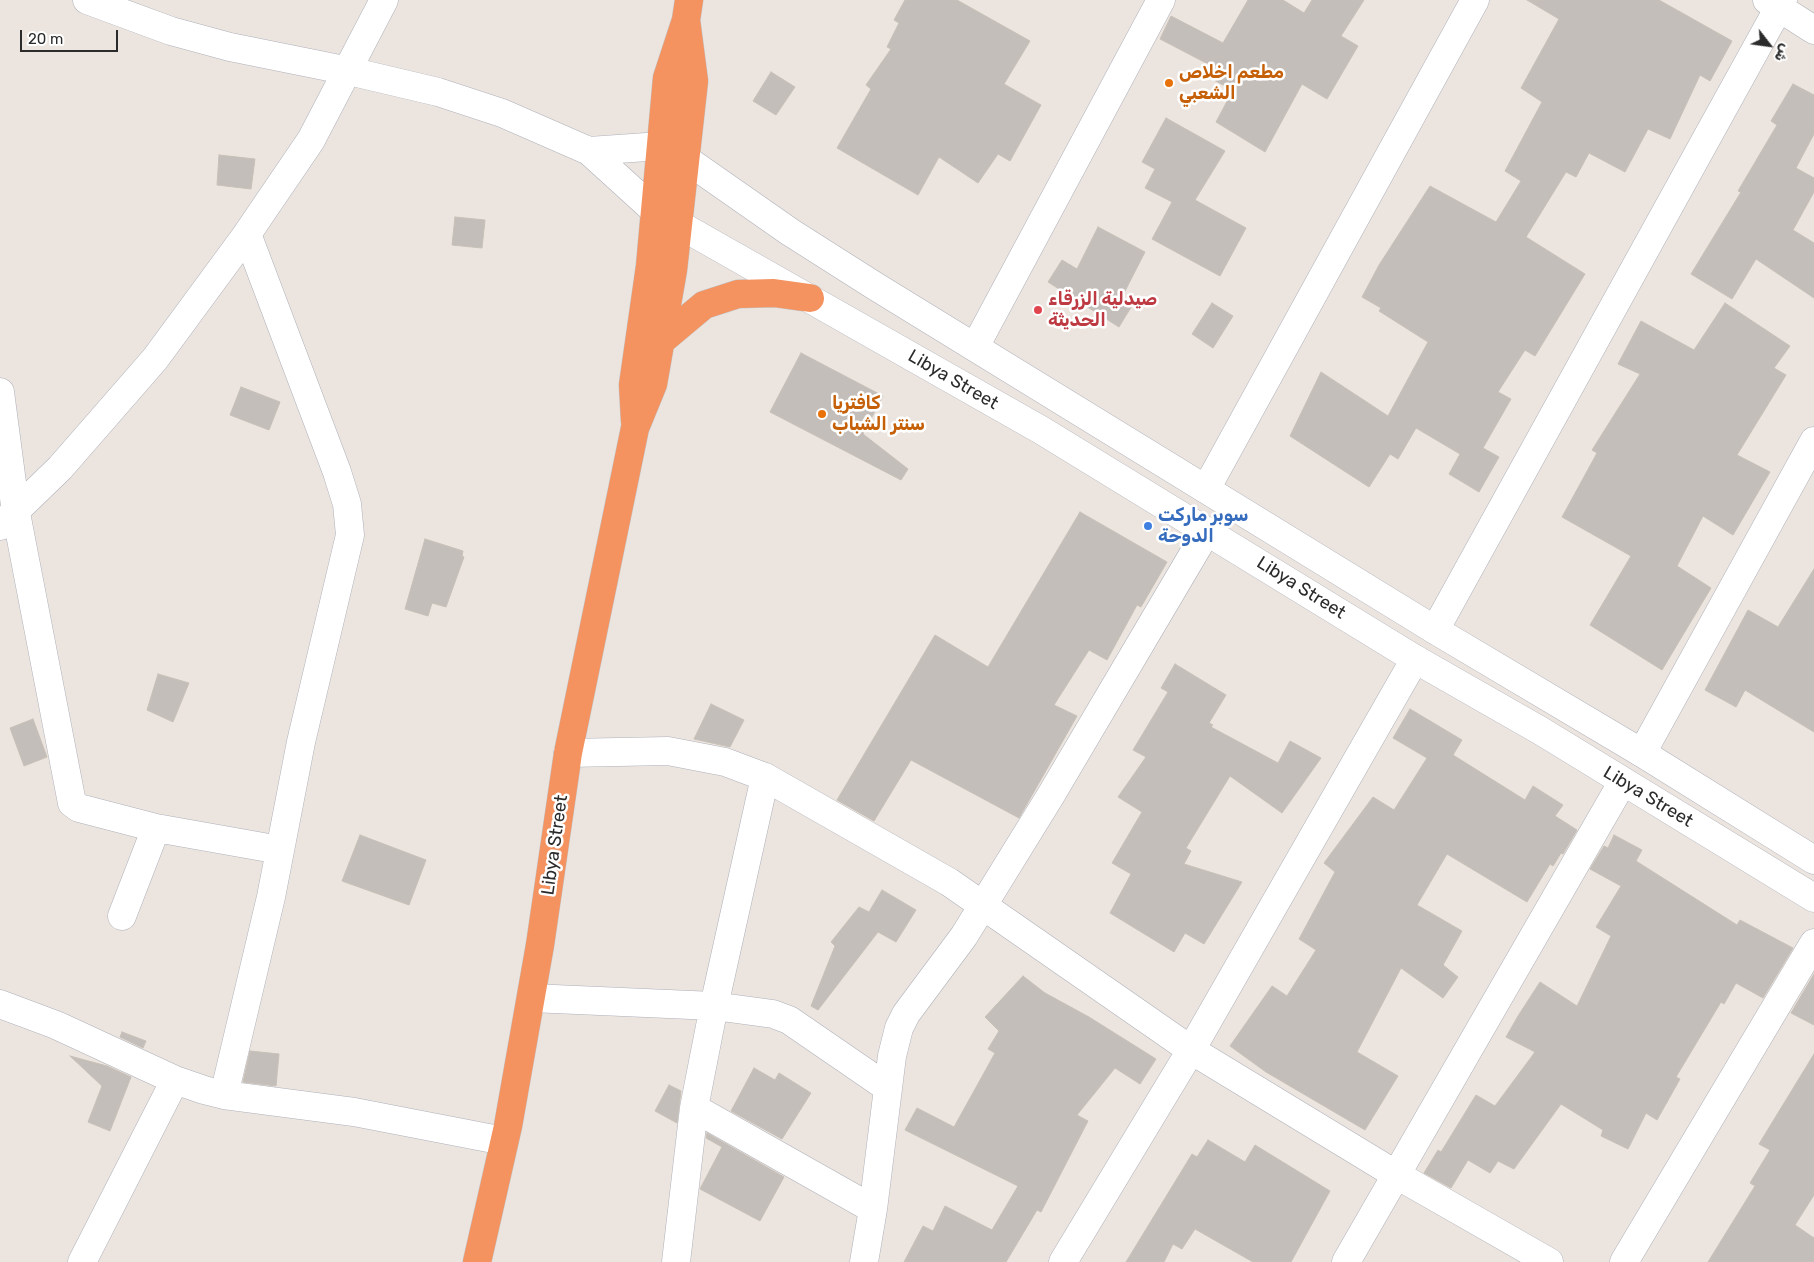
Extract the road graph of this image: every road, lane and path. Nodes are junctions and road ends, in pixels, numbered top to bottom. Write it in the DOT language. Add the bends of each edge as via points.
graph roads {
  1 [pos="87,0"];
  2 [pos="384,0"];
  3 [pos="1161,0"];
  4 [pos="1476,0"];
  5 [pos="1776,2"];
  6 [pos="687,10"];
  7 [pos="1814,30"];
  8 [pos="349,70"];
  9 [pos="662,146"];
  10 [pos="589,151"];
  11 [pos="687,160"];
  12 [pos="655,211"];
  13 [pos="680,224"];
  14 [pos="247,234"];
  15 [pos="810,298"];
  16 [pos="661,341"];
  17 [pos="975,347"];
  18 [pos="0,392"];
  19 [pos="635,428"];
  20 [pos="1814,441"];
  21 [pos="1206,489"];
  22 [pos="8,519"];
  23 [pos="1207,531"];
  24 [pos="1435,630"];
  25 [pos="1415,659"];
  26 [pos="568,752"];
  27 [pos="1642,753"];
  28 [pos="765,777"];
  29 [pos="1622,783"];
  30 [pos="156,828"];
  31 [pos="280,850"];
  32 [pos="1814,860"];
  33 [pos="1814,898"];
  34 [pos="982,905"];
  35 [pos="122,916"];
  36 [pos="1814,944"];
  37 [pos="531,998"];
  38 [pos="0,1004"];
  39 [pos="714,1006"];
  40 [pos="1191,1050"];
  41 [pos="175,1080"];
  42 [pos="888,1088"];
  43 [pos="224,1095"];
  44 [pos="694,1108"];
  45 [pos="504,1141"];
  46 [pos="1395,1174"];
  47 [pos="873,1209"];
  48 [pos="82,1262"];
  49 [pos="477,1262"];
  50 [pos="676,1262"];
  51 [pos="864,1262"];
  52 [pos="1063,1262"];
  53 [pos="1346,1262"];
  54 [pos="1549,1262"];
  55 [pos="1624,1262"];
  1 -- 8 [label="street" via="171,31"];
  2 -- 8 [label="street"];
  3 -- 17 [label="street"];
  4 -- 21 [label="street"];
  5 -- 7 [label="street"];
  5 -- 24 [label="street"];
  6 -- 9 [label="highway, Libya Street" via="667,78"];
  6 -- 11 [label="highway, Libya Street" via="694,81"];
  8 -- 10 [label="street" via="438,92 502,113"];
  8 -- 14 [label="street" via="311,140"];
  9 -- 10 [label="street"];
  9 -- 11 [label="street, Libya Street"];
  9 -- 12 [label="highway, Libya Street"];
  10 -- 12 [label="street"];
  11 -- 13 [label="highway, Libya Street"];
  11 -- 17 [label="street, Libya Street" via="790,232"];
  12 -- 13 [label="street, Libya Street"];
  12 -- 19 [label="highway, Libya Street" via="633,385"];
  13 -- 15 [label="street, Libya Street"];
  13 -- 16 [label="highway, Libya Street"];
  14 -- 22 [label="street" via="155,359 60,468"];
  14 -- 31 [label="street" via="338,472 350,519 350,535 301,742"];
  15 -- 16 [label="highway" via="774,293 738,294 704,304"];
  15 -- 23 [label="street, Libya Street" via="1040,430"];
  16 -- 19 [label="highway, Libya Street" via="653,384"];
  17 -- 21 [label="street, Libya Street"];
  18 -- 22 [label="street"];
  19 -- 26 [label="highway, Libya Street"];
  20 -- 27 [label="street"];
  21 -- 24 [label="street, Libya Street"];
  22 -- 30 [label="street" via="70,799 79,808"];
  23 -- 25 [label="street, Libya Street"];
  23 -- 34 [label="street"];
  24 -- 27 [label="street, Libya Street"];
  25 -- 29 [label="street, Libya Street" via="1541,731"];
  25 -- 40 [label="street"];
  26 -- 28 [label="street" via="668,751 725,762"];
  26 -- 37 [label="highway, Libya Street"];
  27 -- 32 [label="street, Libya Street"];
  28 -- 34 [label="street" via="949,882"];
  28 -- 39 [label="street"];
  29 -- 33 [label="street, Libya Street"];
  29 -- 46 [label="street"];
  30 -- 31 [label="street"];
  30 -- 35 [label="street"];
  31 -- 43 [label="street"];
  34 -- 40 [label="street"];
  34 -- 42 [label="street" via="960,942 906,1014 892,1056"];
  36 -- 55 [label="street"];
  37 -- 39 [label="street"];
  37 -- 45 [label="highway, Libya Street"];
  38 -- 41 [label="street" via="56,1025"];
  39 -- 42 [label="street" via="773,1014 789,1020"];
  39 -- 44 [label="street"];
  40 -- 46 [label="street"];
  40 -- 52 [label="street"];
  41 -- 43 [label="street"];
  41 -- 48 [label="street"];
  42 -- 47 [label="street"];
  43 -- 45 [label="street" via="354,1112"];
  44 -- 47 [label="street"];
  44 -- 50 [label="street"];
  45 -- 49 [label="highway, Libya Street"];
  46 -- 53 [label="street"];
  46 -- 54 [label="street"];
  47 -- 51 [label="street"];
}
